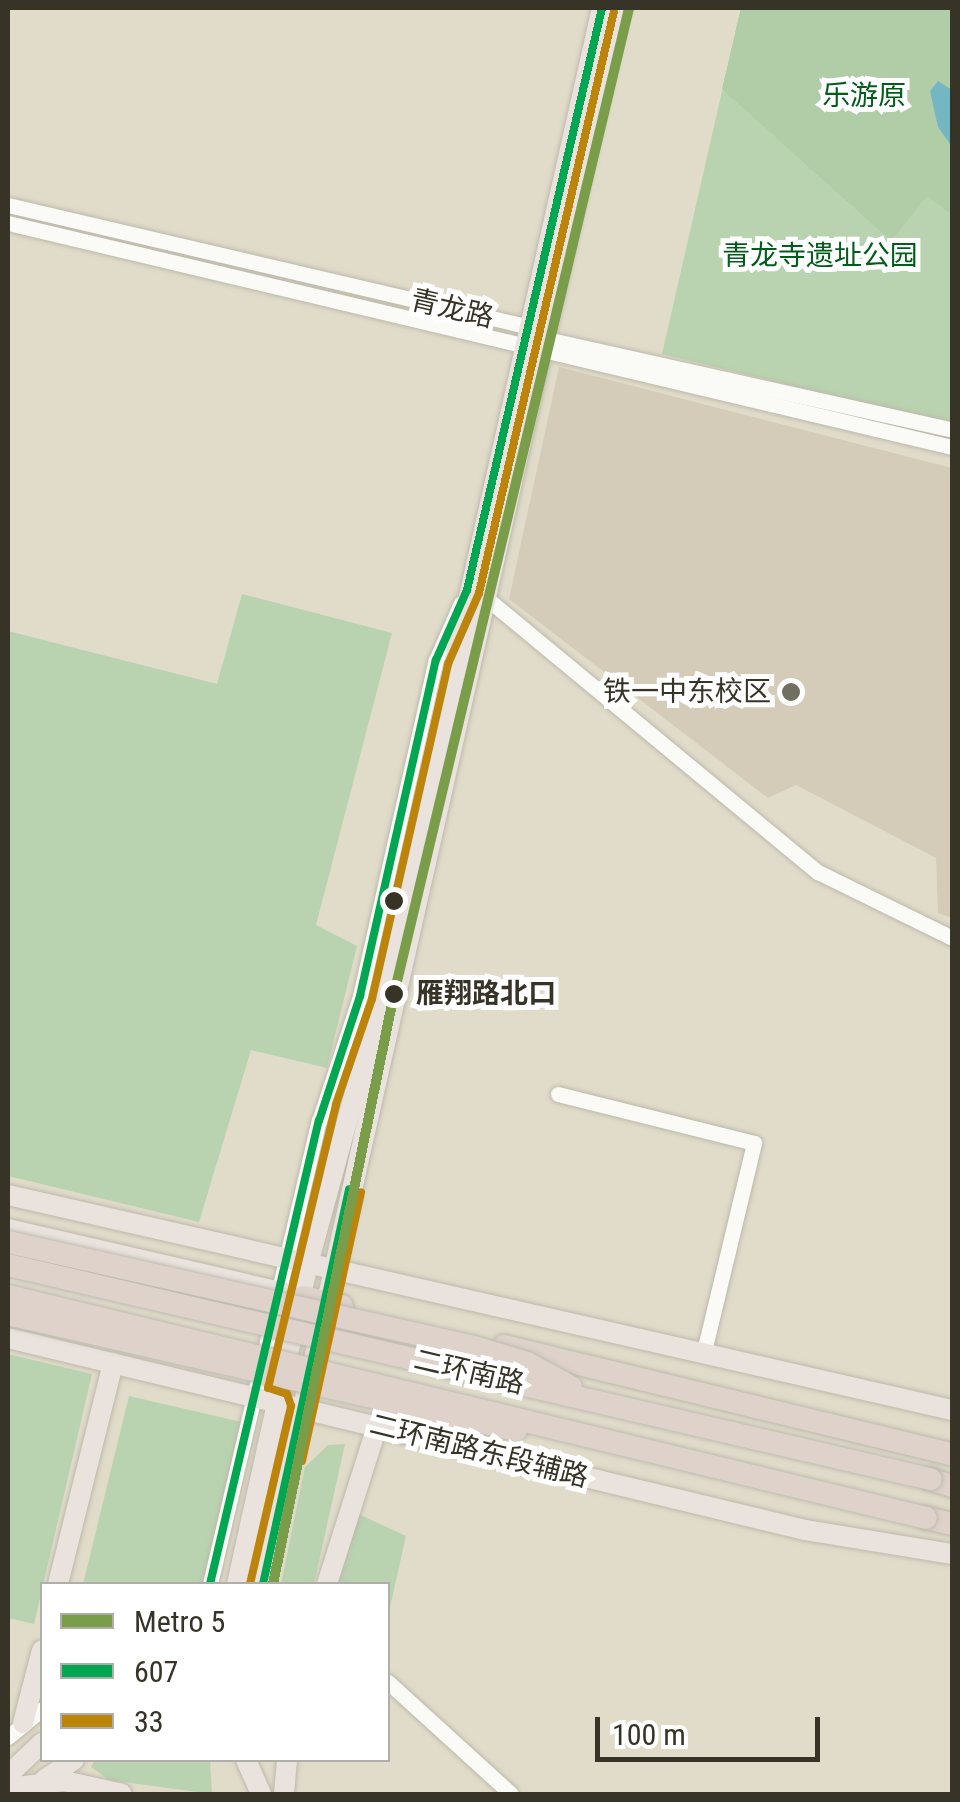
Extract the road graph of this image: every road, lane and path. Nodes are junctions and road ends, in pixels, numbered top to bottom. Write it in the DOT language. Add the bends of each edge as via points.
graph roads {
  1 [pos="602,8"];
  2 [pos="619,8"];
  3 [pos="8,205"];
  4 [pos="8,223"];
  5 [pos="534,341"];
  6 [pos="952,430"];
  7 [pos="952,447"];
  8 [pos="476,594"];
  9 [pos="952,938"];
  10 [pos="558,1094"];
  11 [pos="8,1194"];
  12 [pos="8,1229"];
  13 [pos="8,1242"];
  14 [pos="287,1260"];
  15 [pos="308,1264"];
  16 [pos="8,1265"];
  17 [pos="331,1269"];
  18 [pos="8,1296"];
  19 [pos="302,1297"];
  20 [pos="8,1314"];
  21 [pos="8,1338"];
  22 [pos="704,1351"];
  23 [pos="112,1363"];
  24 [pos="253,1397"];
  25 [pos="600,1402"];
  26 [pos="280,1404"];
  27 [pos="301,1408"];
  28 [pos="952,1410"];
  29 [pos="377,1426"];
  30 [pos="663,1449"];
  31 [pos="952,1454"];
  32 [pos="941,1483"];
  33 [pos="952,1524"];
  34 [pos="952,1554"];
  35 [pos="58,1582"];
  36 [pos="210,1582"];
  37 [pos="236,1582"];
  38 [pos="263,1582"];
  39 [pos="328,1582"];
  40 [pos="40,1656"];
  41 [pos="390,1684"];
  42 [pos="40,1711"];
  43 [pos="15,1730"];
  44 [pos="40,1745"];
  45 [pos="44,1762"];
  46 [pos="72,1762"];
  47 [pos="286,1762"];
  48 [pos="8,1774"];
  49 [pos="249,1776"];
  50 [pos="49,1787"];
  51 [pos="8,1788"];
  52 [pos="122,1794"];
  53 [pos="262,1794"];
  54 [pos="284,1794"];
  55 [pos="511,1794"];
  1 -- 5 [label="main road"];
  2 -- 5 [label="main road"];
  3 -- 5 [label="street, 青龙路"];
  4 -- 5 [label="street, 青龙路"];
  5 -- 6 [label="street, 青龙路"];
  5 -- 7 [label="street, 青龙路"];
  5 -- 8 [label="main road"];
  8 -- 9 [label="street" via="818,872"];
  8 -- 14 [label="street" via="436,660 360,996 322,1111"];
  8 -- 15 [label="main road"];
  8 -- 17 [label="main road"];
  10 -- 22 [label="street" via="754,1143"];
  11 -- 14 [label="main road"];
  12 -- 19 [label="main road"];
  13 -- 25 [label="highway, bridge" via="474,1347 527,1363"];
  14 -- 15 [label="main road"];
  14 -- 19 [label="street"];
  15 -- 17 [label="main road"];
  15 -- 19 [label="main road"];
  16 -- 25 [label="highway, 二环南路, bridge"];
  17 -- 19 [label="main road"];
  17 -- 22 [label="main road"];
  18 -- 30 [label="highway, 二环南路, bridge"];
  19 -- 24 [label="street"];
  19 -- 26 [label="main road"];
  19 -- 27 [label="main road"];
  19 -- 31 [label="highway"];
  20 -- 30 [label="highway, bridge" via="410,1410"];
  21 -- 23 [label="main road, 二环南路东段辅路"];
  22 -- 28 [label="main road"];
  23 -- 24 [label="main road, 二环南路东段辅路"];
  23 -- 35 [label="main road"];
  24 -- 26 [label="main road, 二环南路东段辅路"];
  24 -- 36 [label="street"];
  25 -- 32 [label="highway, 二环南路, bridge"];
  26 -- 27 [label="main road, 二环南路东段辅路"];
  26 -- 37 [label="main road"];
  27 -- 29 [label="main road, 二环南路东段辅路"];
  27 -- 38 [label="main road"];
  29 -- 34 [label="main road, 二环南路东段辅路" via="805,1530"];
  29 -- 39 [label="main road"];
  30 -- 33 [label="highway, 二环南路, bridge"];
  40 -- 43 [label="main road"];
  41 -- 55 [label="street"];
  42 -- 43 [label="street"];
  44 -- 48 [label="main road"];
  45 -- 50 [label="main road"];
  46 -- 50 [label="main road"];
  47 -- 54 [label="main road"];
  49 -- 53 [label="main road"];
  50 -- 51 [label="main road"];
  50 -- 52 [label="main road"];
}
